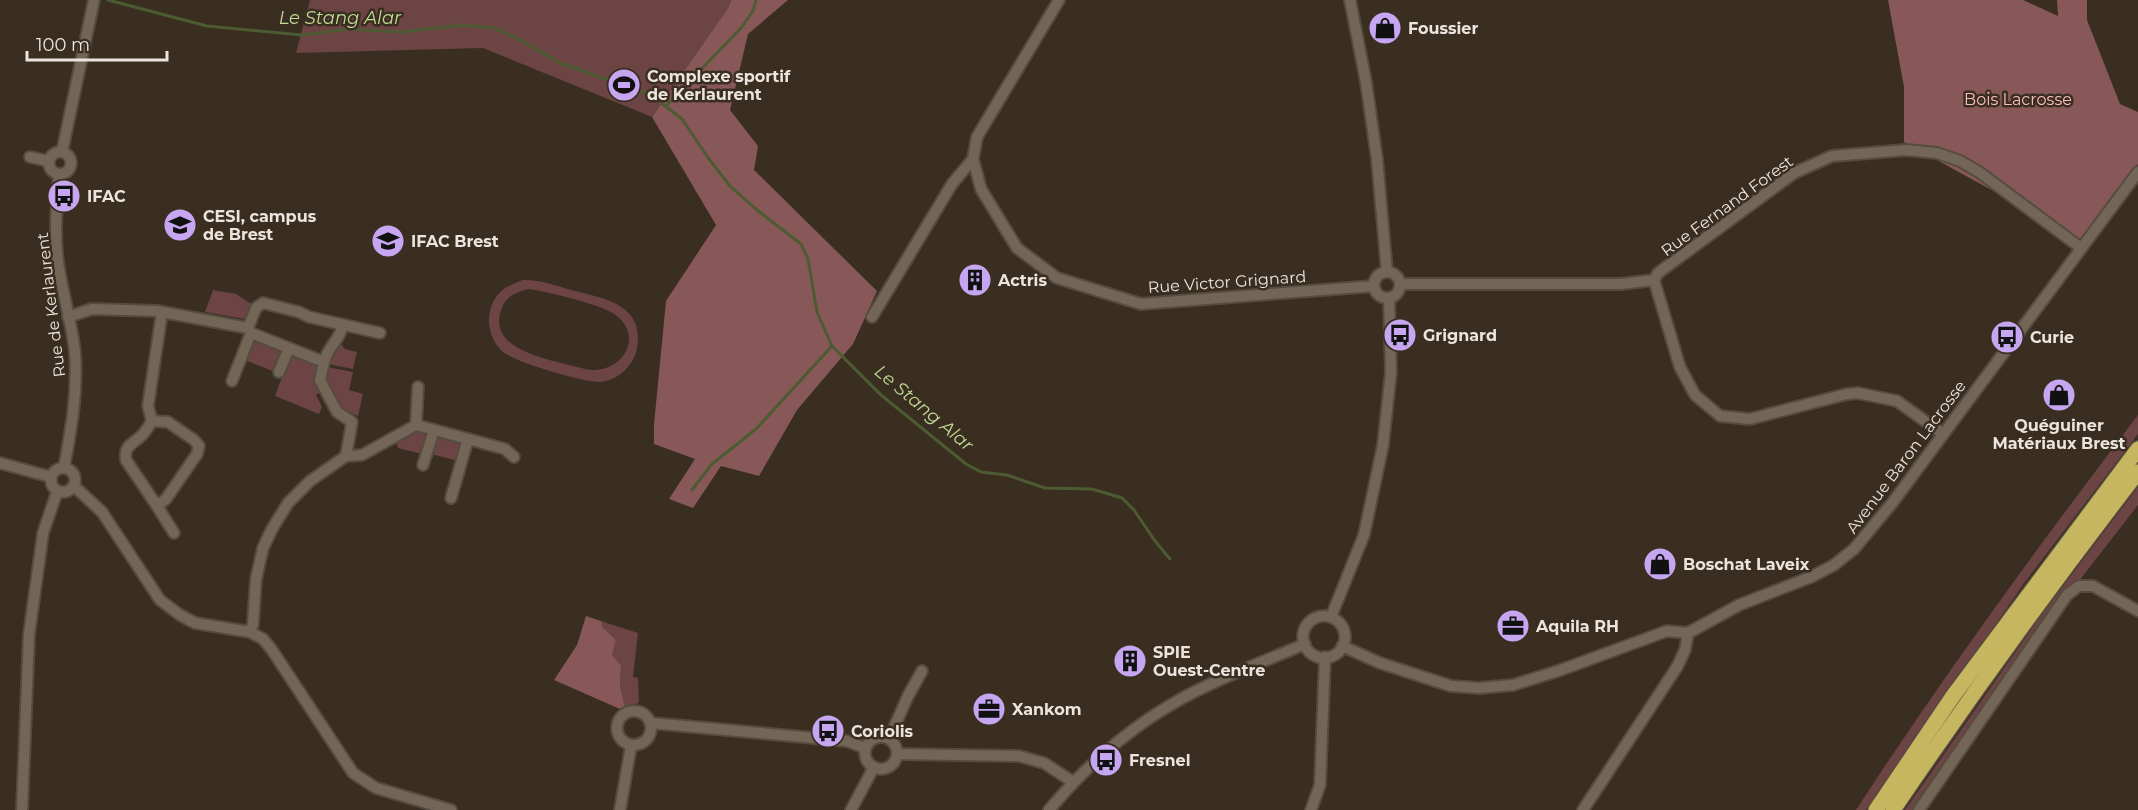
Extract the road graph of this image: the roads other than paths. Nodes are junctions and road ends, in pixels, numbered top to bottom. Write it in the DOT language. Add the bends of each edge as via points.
graph roads {
  1 [pos="94,0"];
  2 [pos="1059,0"];
  3 [pos="1350,0"];
  4 [pos="62,152"];
  5 [pos="30,157"];
  6 [pos="973,159"];
  7 [pos="48,161"];
  8 [pos="2138,172"];
  9 [pos="59,174"];
  10 [pos="2081,248"];
  11 [pos="1388,272"];
  12 [pos="1654,280"];
  13 [pos="1400,285"];
  14 [pos="1374,286"];
  15 [pos="1389,298"];
  16 [pos="162,312"];
  17 [pos="68,316"];
  18 [pos="872,317"];
  19 [pos="344,325"];
  20 [pos="249,330"];
  21 [pos="380,333"];
  22 [pos="289,348"];
  23 [pos="324,362"];
  24 [pos="279,372"];
  25 [pos="232,381"];
  26 [pos="418,387"];
  27 [pos="152,421"];
  28 [pos="416,425"];
  29 [pos="434,430"];
  30 [pos="1943,434"];
  31 [pos="468,440"];
  32 [pos="2138,449"];
  33 [pos="346,456"];
  34 [pos="514,457"];
  35 [pos="0,463"];
  36 [pos="423,465"];
  37 [pos="64,468"];
  38 [pos="2138,472"];
  39 [pos="51,479"];
  40 [pos="74,486"];
  41 [pos="57,492"];
  42 [pos="451,498"];
  43 [pos="157,506"];
  44 [pos="174,533"];
  45 [pos="2138,611"];
  46 [pos="1331,617"];
  47 [pos="250,632"];
  48 [pos="1688,633"];
  49 [pos="1305,644"];
  50 [pos="1342,646"];
  51 [pos="1325,657"];
  52 [pos="922,671"];
  53 [pos="651,723"];
  54 [pos="889,739"];
  55 [pos="631,746"];
  56 [pos="865,748"];
  57 [pos="897,754"];
  58 [pos="874,767"];
  59 [pos="1073,782"];
  60 [pos="22,810"];
  61 [pos="452,810"];
  62 [pos="620,810"];
  63 [pos="852,810"];
  64 [pos="1049,810"];
  65 [pos="1311,810"];
  66 [pos="1583,810"];
  67 [pos="1876,810"];
  68 [pos="1893,810"];
  69 [pos="1919,810"];
  1 -- 4 [label="street"];
  2 -- 6 [label="street" via="977,137"];
  3 -- 11 [label="street" via="1377,159"];
  4 -- 7 [label="street"];
  4 -- 9 [label="street" via="68,155 70,165"];
  5 -- 7 [label="street"];
  6 -- 14 [label="street, Rue Victor Grignard" via="981,189 1017,248 1057,278 1141,304"];
  6 -- 18 [label="street" via="952,184"];
  7 -- 9 [label="street" via="52,171"];
  8 -- 10 [label="street, Avenue Baron Lacrosse"];
  9 -- 17 [label="street, Rue de Kerlaurent" via="58,258"];
  10 -- 12 [label="street, Rue Fernand Forest" via="1959,161 1937,153 1906,150 1865,152 1832,156 1794,173 1658,273"];
  10 -- 30 [label="street, Avenue Baron Lacrosse"];
  11 -- 13 [label="street"];
  11 -- 14 [label="street" via="1379,275"];
  12 -- 13 [label="street, Rue Fernand Forest" via="1621,284"];
  12 -- 30 [label="street" via="1680,367 1695,395 1720,416 1750,419 1858,393 1897,401"];
  13 -- 15 [label="street" via="1396,295"];
  14 -- 15 [label="street" via="1380,297"];
  15 -- 46 [label="street" via="1391,372 1383,445 1364,536"];
  16 -- 17 [label="street" via="92,309"];
  16 -- 20 [label="street"];
  16 -- 27 [label="street" via="148,406"];
  17 -- 37 [label="street, Rue de Kerlaurent" via="75,352 76,391"];
  19 -- 20 [label="street" via="263,303 256,308"];
  19 -- 21 [label="street"];
  19 -- 23 [label="street" via="340,337 327,348"];
  20 -- 22 [label="street"];
  20 -- 25 [label="street"];
  22 -- 23 [label="street"];
  22 -- 24 [label="street"];
  23 -- 33 [label="street" via="320,380 337,412 352,422"];
  26 -- 28 [label="street"];
  27 -- 43 [label="street" via="125,452 126,460"];
  27 -- 43 [label="street" via="168,422 199,446 166,499"];
  28 -- 29 [label="street"];
  28 -- 33 [label="street" via="362,455"];
  29 -- 31 [label="street"];
  29 -- 36 [label="street"];
  30 -- 48 [label="street, Avenue Baron Lacrosse" via="1854,549 1834,565 1739,605"];
  31 -- 34 [label="street" via="505,449"];
  31 -- 42 [label="street"];
  32 -- 67 [label="highway" via="1953,696"];
  33 -- 47 [label="street" via="310,481 279,516 258,568"];
  35 -- 39 [label="street"];
  37 -- 39 [label="street" via="56,470"];
  37 -- 40 [label="street" via="74,475"];
  38 -- 68 [label="highway" via="2052,584"];
  39 -- 41 [label="street"];
  40 -- 41 [label="street" via="69,491"];
  40 -- 47 [label="street" via="102,512 160,600 195,623"];
  41 -- 60 [label="street" via="44,533 29,635"];
  43 -- 44 [label="street"];
  45 -- 69 [label="street" via="2092,586 2079,586 2067,595"];
  46 -- 49 [label="street" via="1312,620 1304,631"];
  46 -- 50 [label="street" via="1343,629"];
  47 -- 61 [label="street" via="272,650 353,773 376,789"];
  48 -- 50 [label="street, Avenue Baron Lacrosse" via="1667,631 1524,682 1479,688 1424,679"];
  48 -- 66 [label="street" via="1677,667"];
  49 -- 51 [label="street" via="1312,654"];
  49 -- 59 [label="street" via="1171,705 1116,743"];
  50 -- 51 [label="street"];
  51 -- 65 [label="street" via="1320,785"];
  52 -- 54 [label="street"];
  53 -- 55 [label="street" via="647,740"];
  53 -- 55 [label="street" via="647,716 634,710 619,718 618,735"];
  53 -- 56 [label="street" via="847,741"];
  54 -- 56 [label="street" via="878,736"];
  54 -- 57 [label="street"];
  55 -- 62 [label="street"];
  56 -- 58 [label="street" via="868,763"];
  57 -- 58 [label="street" via="886,768"];
  57 -- 59 [label="street" via="1019,756 1044,763"];
  58 -- 63 [label="street"];
  59 -- 64 [label="street"];
}
